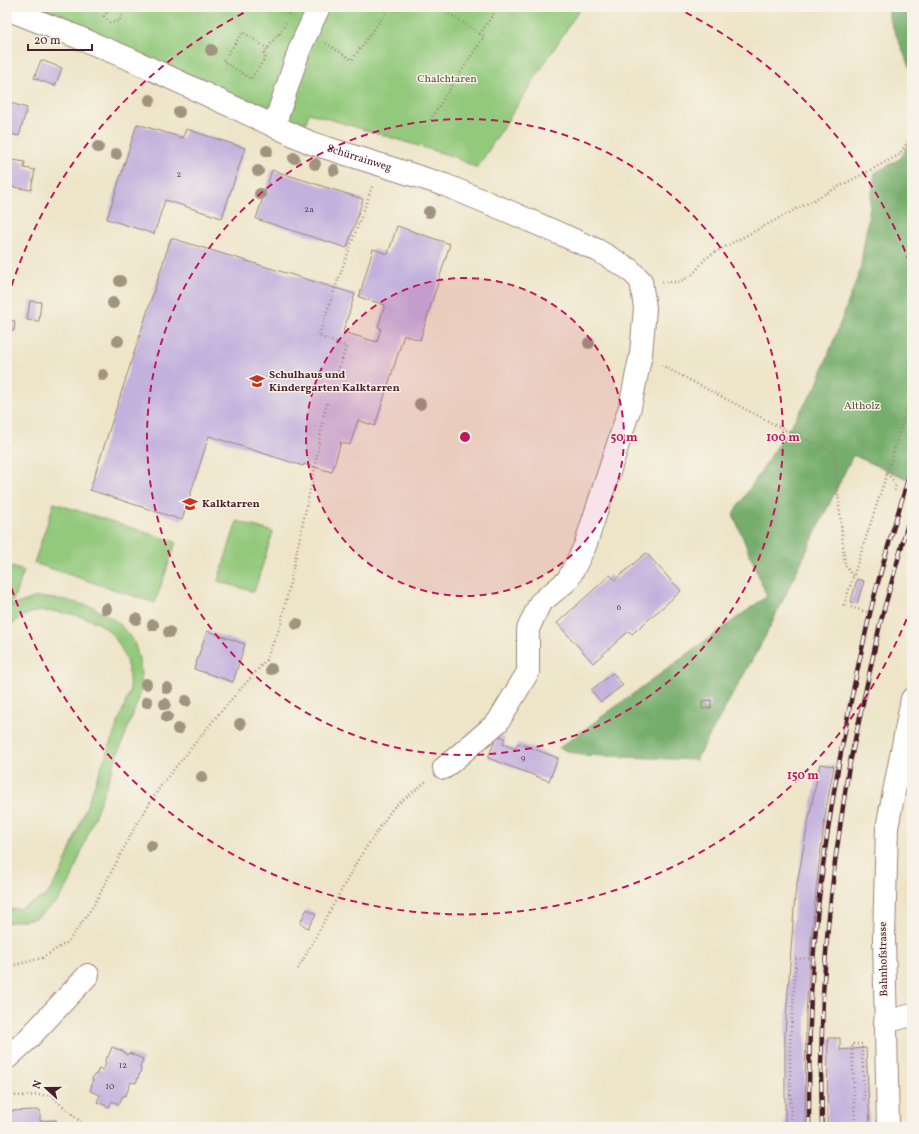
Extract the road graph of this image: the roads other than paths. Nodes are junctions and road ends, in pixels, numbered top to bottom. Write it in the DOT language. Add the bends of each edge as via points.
graph roads {
  1 [pos="319,7"];
  2 [pos="7,9"];
  3 [pos="274,126"];
  4 [pos="912,699"];
  5 [pos="444,768"];
  6 [pos="88,975"];
  7 [pos="912,1015"];
  8 [pos="885,1022"];
  9 [pos="7,1058"];
  10 [pos="888,1127"];
  1 -- 3 [label="street" via="300,48"];
  2 -- 3 [label="street, Schürrainweg" via="132,60"];
  3 -- 5 [label="street, Schürrainweg" via="311,143 445,185 510,212 597,250 629,269 641,281 645,308 641,354 630,407 585,546 568,580 540,603 528,629 528,672 498,722"];
  4 -- 8 [label="street, Bahnhofstrasse" via="887,828"];
  6 -- 9 [label="street"];
  7 -- 8 [label="street"];
  8 -- 10 [label="street, Bahnhofstrasse"];
}
